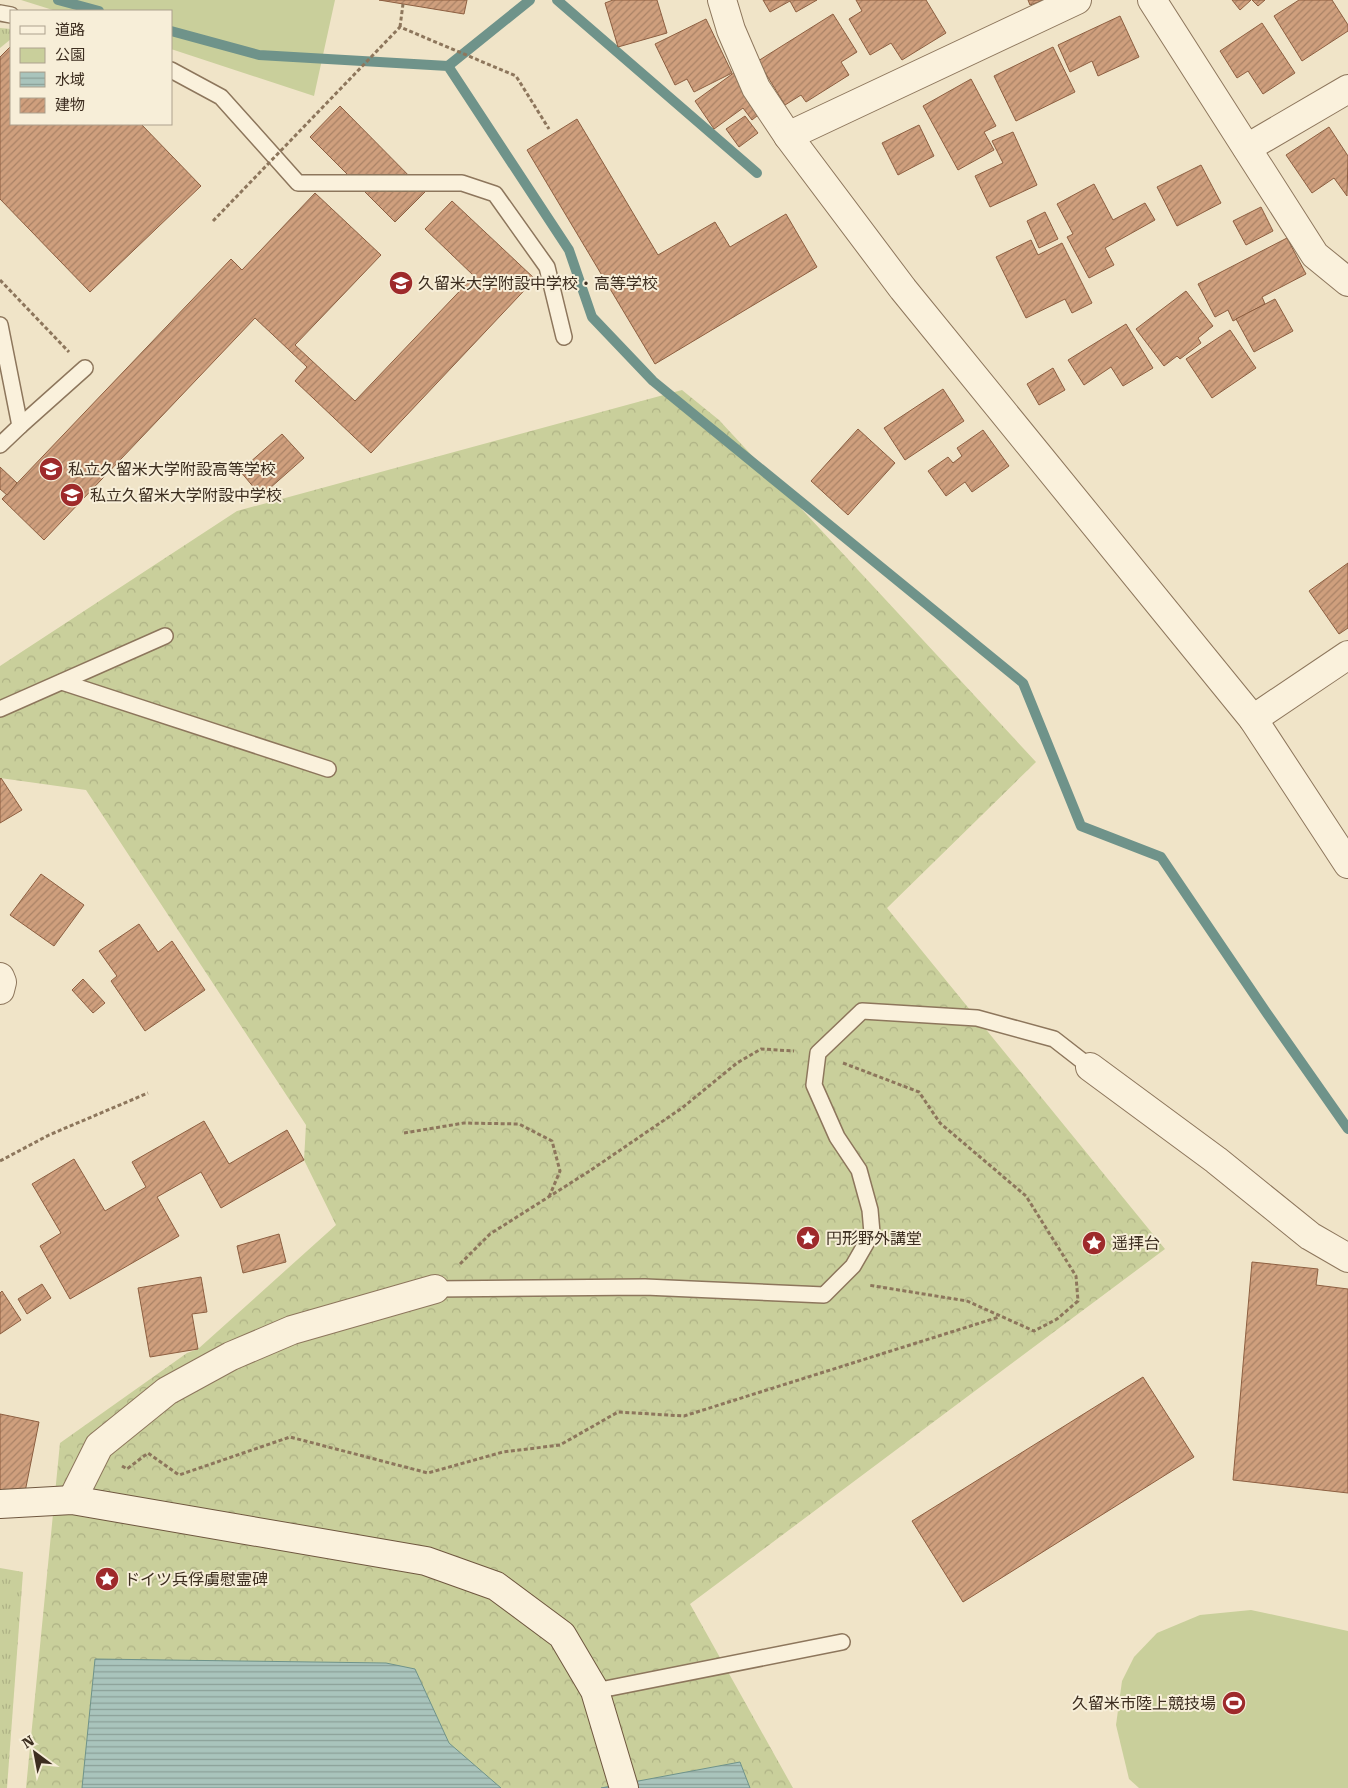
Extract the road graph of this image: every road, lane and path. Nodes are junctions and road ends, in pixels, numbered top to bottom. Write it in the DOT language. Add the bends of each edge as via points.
graph roads {
  1 [pos="722,0"];
  2 [pos="1076,0"];
  3 [pos="1152,0"];
  4 [pos="403,4"];
  5 [pos="400,27"];
  6 [pos="172,71"];
  7 [pos="1348,89"];
  8 [pos="550,129"];
  9 [pos="788,136"];
  10 [pos="1247,148"];
  11 [pos="275,157"];
  12 [pos="213,221"];
  13 [pos="0,280"];
  14 [pos="1348,282"];
  15 [pos="0,325"];
  16 [pos="564,337"];
  17 [pos="85,368"];
  18 [pos="20,426"];
  19 [pos="0,445"];
  20 [pos="165,636"];
  21 [pos="1348,655"];
  22 [pos="62,682"];
  23 [pos="0,709"];
  24 [pos="1253,719"];
  25 [pos="328,769"];
  26 [pos="1348,864"];
  27 [pos="0,976"];
  28 [pos="0,990"];
  29 [pos="818,1053"];
  30 [pos="1090,1067"];
  31 [pos="148,1093"];
  32 [pos="404,1133"];
  33 [pos="0,1161"];
  34 [pos="549,1196"];
  35 [pos="1348,1258"];
  36 [pos="839,1280"];
  37 [pos="435,1289"];
  38 [pos="1000,1317"];
  39 [pos="99,1446"];
  40 [pos="72,1500"];
  41 [pos="0,1504"];
  42 [pos="842,1642"];
  43 [pos="595,1691"];
  44 [pos="623,1783"];
  1 -- 9 [label="street" via="756,88"];
  2 -- 9 [label="street"];
  3 -- 10 [label="street"];
  4 -- 5 [label="path"];
  5 -- 8 [label="path, bridge" via="516,76"];
  5 -- 11 [label="path, bridge"];
  6 -- 11 [label="lane" via="221,97"];
  7 -- 10 [label="street"];
  9 -- 24 [label="street" via="903,289"];
  10 -- 14 [label="street" via="1316,255"];
  11 -- 12 [label="path, bridge"];
  11 -- 16 [label="lane" via="298,183 462,183 494,194 547,267"];
  13 -- 17 [label="path"];
  15 -- 18 [label="lane"];
  17 -- 18 [label="lane"];
  18 -- 19 [label="lane"];
  20 -- 22 [label="lane"];
  21 -- 24 [label="street"];
  22 -- 23 [label="lane"];
  22 -- 25 [label="lane"];
  24 -- 26 [label="street"];
  27 -- 28 [label="street"];
  29 -- 30 [label="lane" via="862,1011 977,1018 1054,1039"];
  29 -- 34 [label="path" via="760,1049 737,1063 682,1108"];
  29 -- 36 [label="lane" via="814,1085 837,1137 858,1170 870,1210 872,1233 853,1266"];
  29 -- 38 [label="path" via="919,1092 940,1123 1026,1196 1076,1276 1078,1301 1034,1331"];
  30 -- 35 [label="street" via="1216,1160 1310,1236"];
  31 -- 33 [label="path"];
  32 -- 34 [label="path" via="464,1123 519,1124 552,1141 560,1171"];
  34 -- 37 [label="path" via="490,1234"];
  36 -- 37 [label="lane" via="824,1295 645,1287"];
  36 -- 38 [label="path" via="967,1302"];
  37 -- 39 [label="street" via="292,1330 231,1356 167,1391"];
  38 -- 39 [label="path" via="684,1416 618,1412 560,1446 504,1452 428,1473 290,1437 178,1475 148,1453 127,1469"];
  39 -- 40 [label="street"];
  40 -- 41 [label="street"];
  40 -- 43 [label="street" via="426,1561 496,1586 562,1635"];
  42 -- 43 [label="lane"];
  43 -- 44 [label="street"];
}
